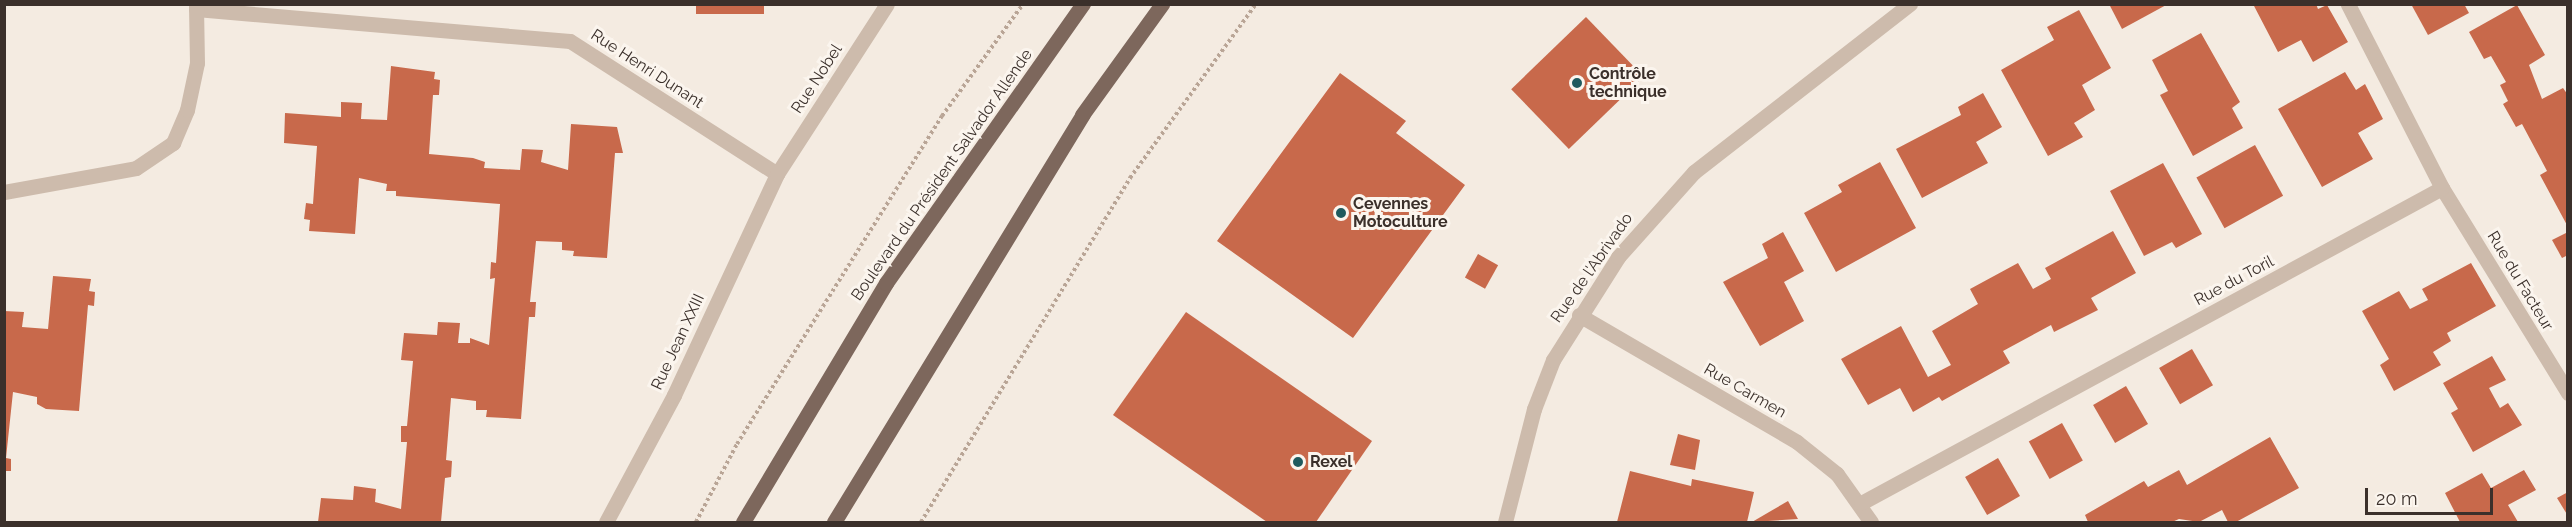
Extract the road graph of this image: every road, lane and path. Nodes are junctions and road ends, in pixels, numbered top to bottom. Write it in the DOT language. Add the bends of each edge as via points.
graph roads {
  1 [pos="887,4"];
  2 [pos="1023,4"];
  3 [pos="1083,4"];
  4 [pos="1162,4"];
  5 [pos="1256,4"];
  6 [pos="1911,4"];
  7 [pos="2348,4"];
  8 [pos="196,7"];
  9 [pos="777,174"];
  10 [pos="2442,188"];
  11 [pos="4,192"];
  12 [pos="1579,315"];
  13 [pos="2568,393"];
  14 [pos="1861,503"];
  15 [pos="606,522"];
  16 [pos="696,522"];
  17 [pos="743,522"];
  18 [pos="834,522"];
  19 [pos="921,522"];
  20 [pos="1505,522"];
  21 [pos="1871,522"];
  1 -- 9 [label="street, Rue Nobel"];
  2 -- 16 [label="path" via="942,116 737,444"];
  3 -- 17 [label="main road, Boulevard du Président Salvador Allende" via="886,283"];
  4 -- 18 [label="main road" via="1082,116"];
  5 -- 19 [label="path" via="1130,178"];
  6 -- 12 [label="street, Rue de l'Abrivado" via="1694,172 1625,248"];
  7 -- 10 [label="street"];
  8 -- 9 [label="street, Rue Henri Dunant" via="570,41"];
  8 -- 11 [label="street" via="197,63 187,110 173,143 136,168"];
  9 -- 15 [label="street, Rue Jean XXIII" via="674,395"];
  10 -- 13 [label="street, Rue du Facteur"];
  10 -- 14 [label="street, Rue du Toril"];
  12 -- 14 [label="street, Rue Carmen" via="1797,442 1837,474"];
  12 -- 20 [label="street, Rue de l'Abrivado" via="1553,360 1534,409"];
  14 -- 21 [label="street, Rue Carmen"];
}
